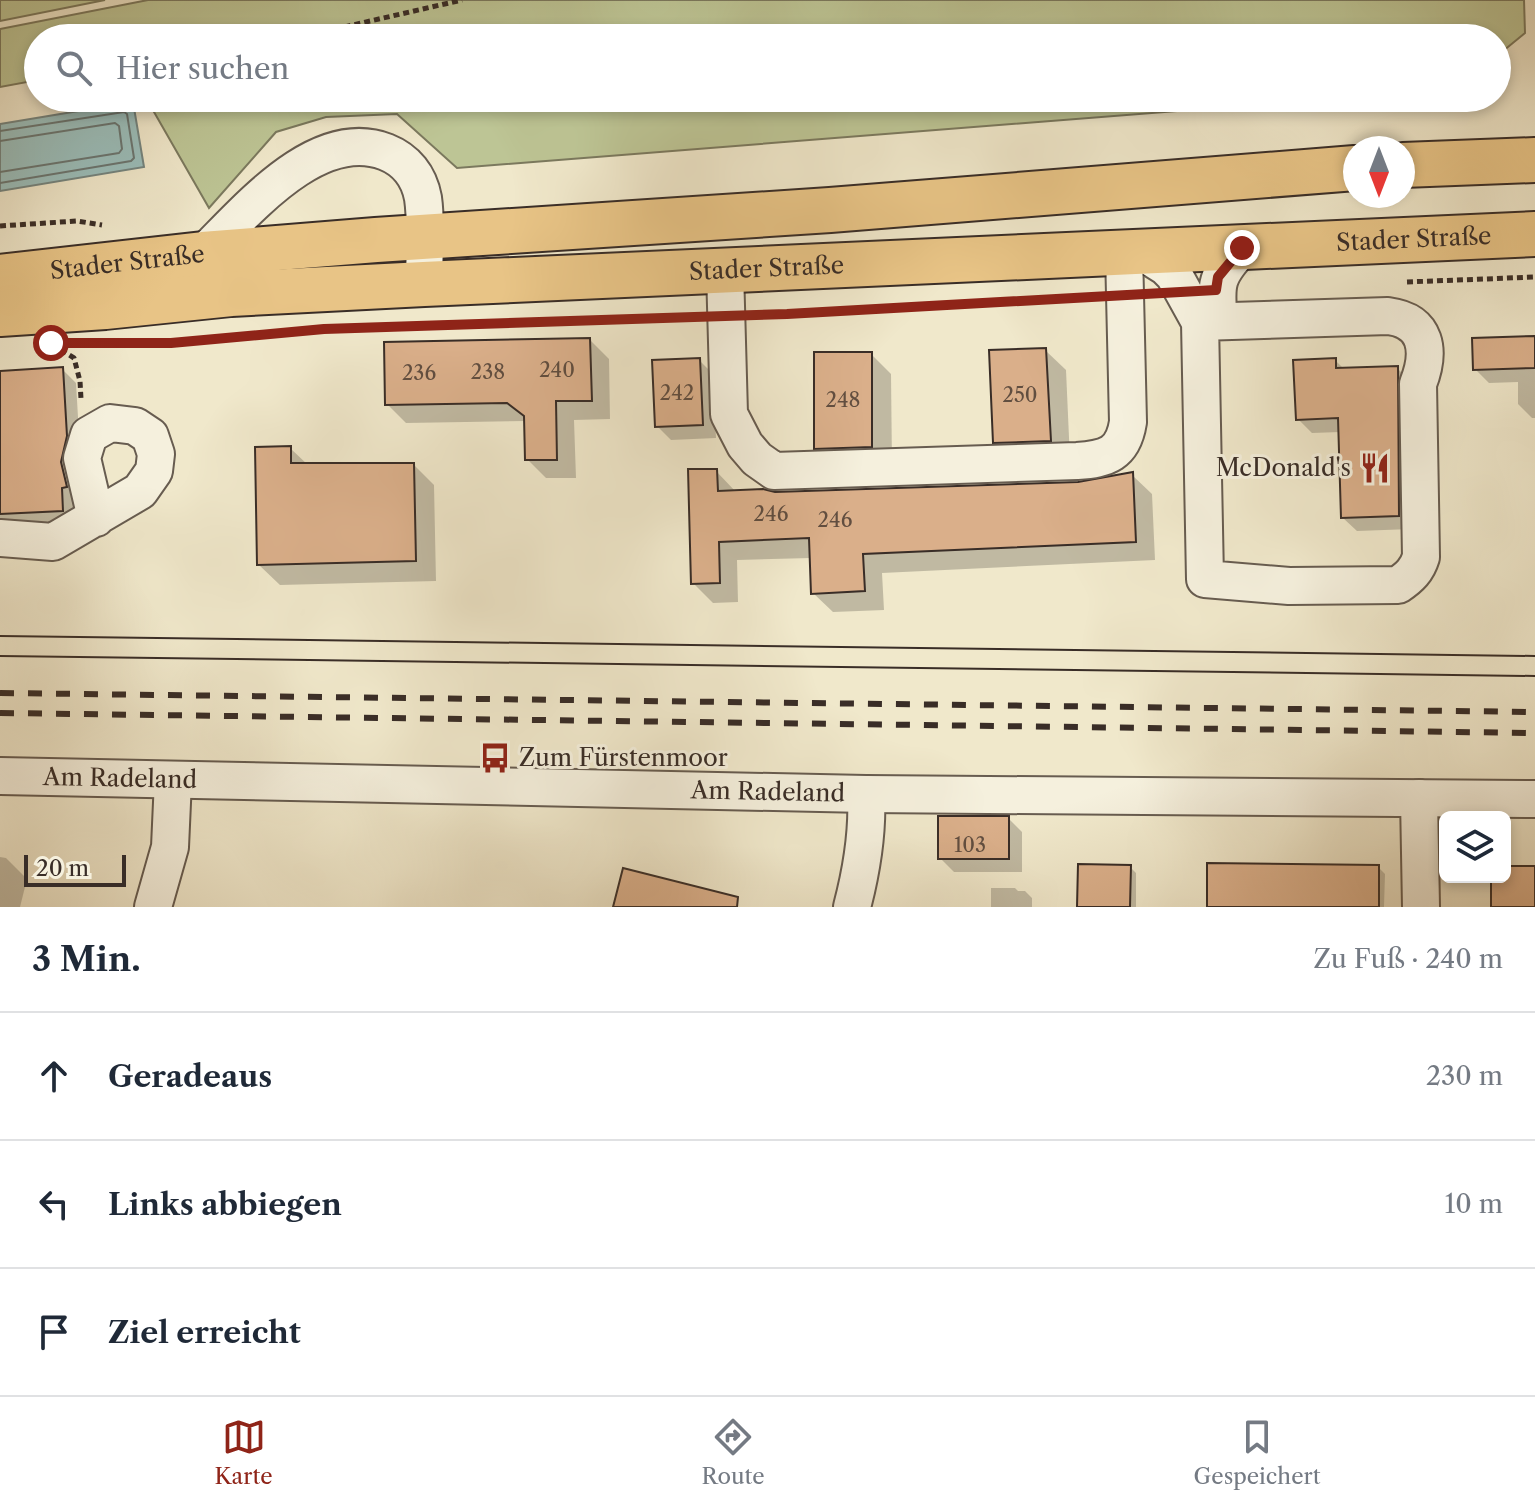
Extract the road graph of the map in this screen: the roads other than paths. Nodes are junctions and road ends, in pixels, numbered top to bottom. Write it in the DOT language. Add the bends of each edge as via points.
graph roads {
  1 [pos="1535,160"];
  2 [pos="1415,165"];
  3 [pos="1343,169"];
  4 [pos="1535,234"];
  5 [pos="424,236"];
  6 [pos="1242,248"];
  7 [pos="1133,252"];
  8 [pos="203,254"];
  9 [pos="725,270"];
  10 [pos="0,277"];
  11 [pos="424,284"];
  12 [pos="0,314"];
  13 [pos="1210,321"];
  14 [pos="96,518"];
  15 [pos="0,538"];
  16 [pos="0,776"];
  17 [pos="173,780"];
  18 [pos="866,794"];
  19 [pos="1419,798"];
  20 [pos="1535,799"];
  21 [pos="153,907"];
  22 [pos="852,907"];
  23 [pos="1421,907"];
  1 -- 2 [label="main road"];
  3 -- 5 [label="main road, Stader Straße"];
  4 -- 6 [label="main road, Stader Straße"];
  5 -- 8 [label="main road, Stader Straße"];
  5 -- 8 [label="street" via="423,196 411,167 378,149 353,149 329,151 285,176"];
  5 -- 11 [label="street"];
  6 -- 7 [label="main road, Stader Straße"];
  6 -- 13 [label="street" via="1218,277"];
  7 -- 9 [label="main road, Stader Straße"];
  7 -- 9 [label="street" via="1128,422 1120,445 1102,459 774,471 745,445 729,414"];
  7 -- 13 [label="street" via="1166,267"];
  8 -- 10 [label="main road, Stader Straße"];
  9 -- 11 [label="main road, Stader Straße"];
  11 -- 12 [label="main road, Stader Straße"];
  13 -- 13 [label="street" via="1205,579 1289,586 1398,585 1407,579 1421,557 1418,384 1426,361 1418,331 1411,323 1388,316"];
  14 -- 14 [label="street" via="140,491 154,471 150,436 135,426 110,423 89,435 82,458"];
  14 -- 15 [label="street" via="53,542"];
  16 -- 17 [label="street, Am Radeland"];
  17 -- 18 [label="street, Am Radeland"];
  17 -- 21 [label="street" via="170,847"];
  18 -- 19 [label="street, Am Radeland"];
  18 -- 22 [label="street" via="866,840"];
  19 -- 20 [label="street, Am Radeland"];
  19 -- 23 [label="street"];
}
